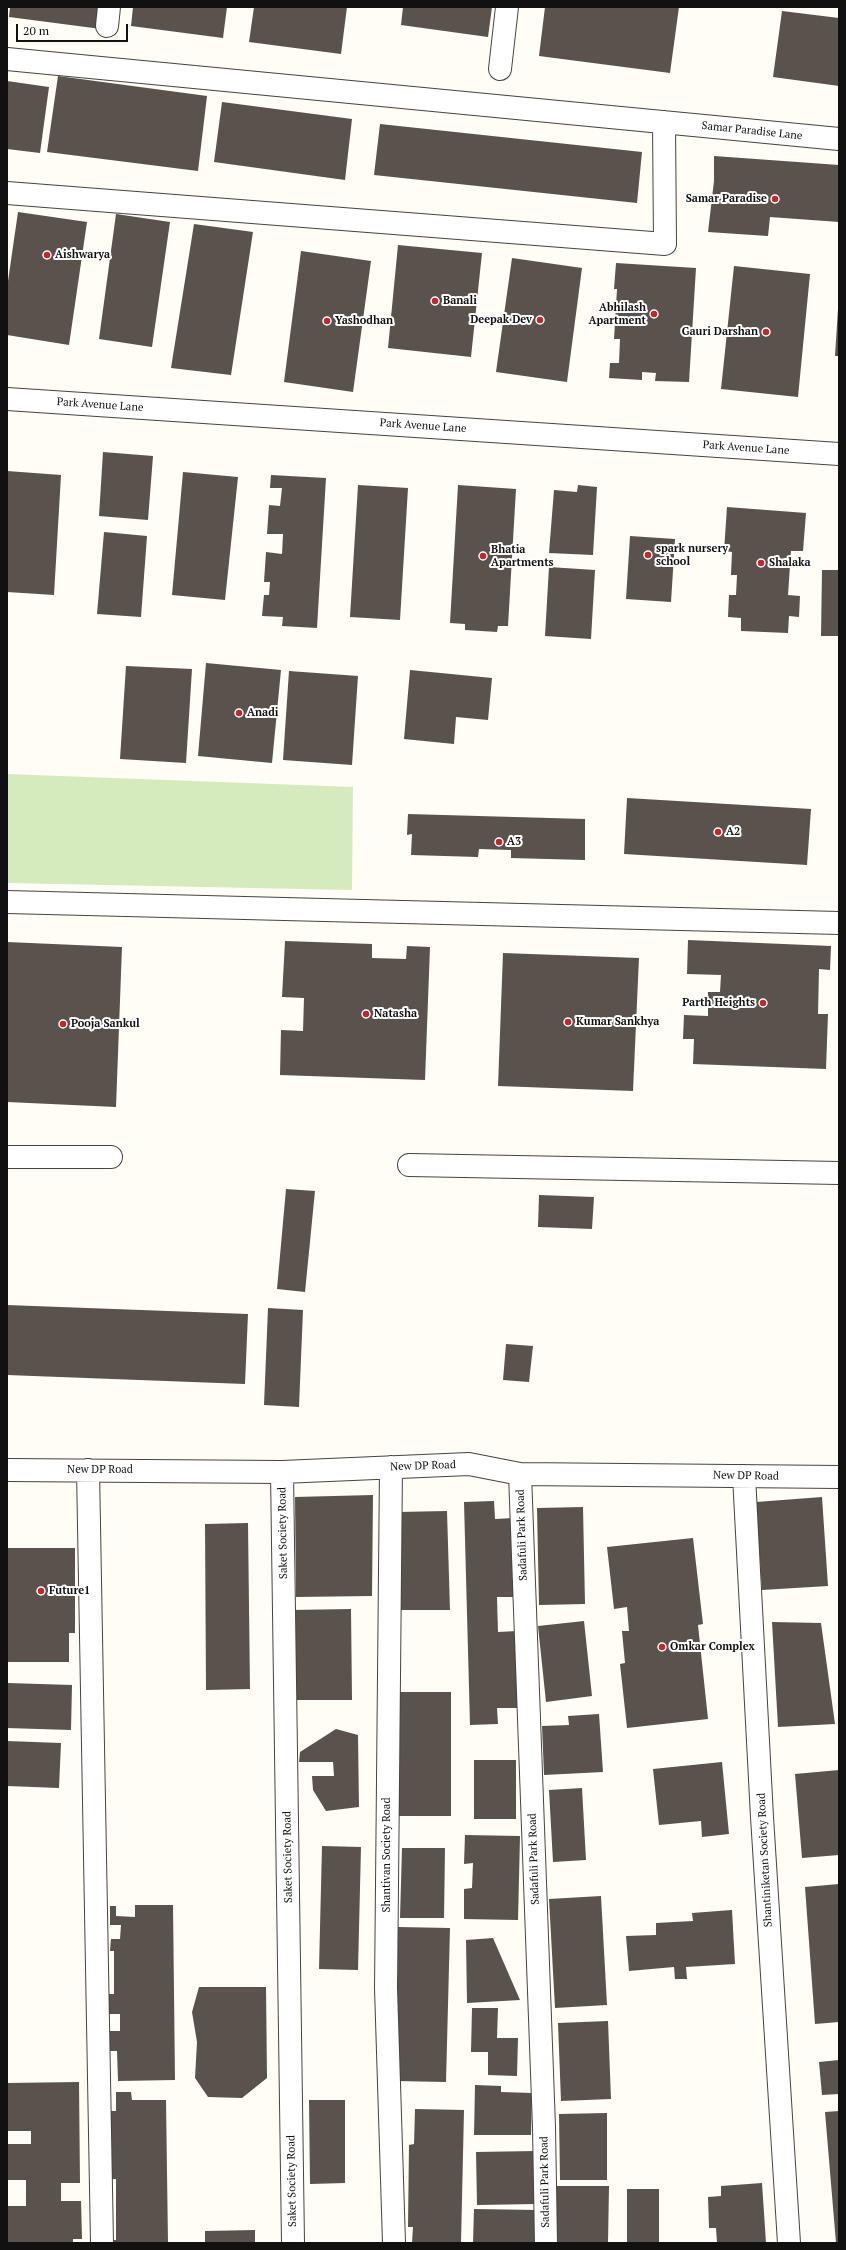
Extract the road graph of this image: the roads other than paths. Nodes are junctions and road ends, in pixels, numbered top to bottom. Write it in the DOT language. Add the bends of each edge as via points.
graph roads {
  1 [pos="507,7"];
  2 [pos="7,59"];
  3 [pos="500,69"];
  4 [pos="664,122"];
  5 [pos="839,139"];
  6 [pos="7,193"];
  7 [pos="7,399"];
  8 [pos="839,454"];
  9 [pos="7,902"];
  10 [pos="839,923"];
  11 [pos="7,1157"];
  12 [pos="111,1157"];
  13 [pos="409,1165"];
  14 [pos="839,1173"];
  15 [pos="391,1467"];
  16 [pos="7,1470"];
  17 [pos="88,1470"];
  18 [pos="282,1472"];
  19 [pos="520,1474"];
  20 [pos="744,1476"];
  21 [pos="839,1479"];
  22 [pos="102,2243"];
  23 [pos="293,2243"];
  24 [pos="394,2243"];
  25 [pos="546,2243"];
  26 [pos="789,2243"];
  1 -- 3 [label="street"];
  2 -- 4 [label="street, Samar Paradise Lane"];
  4 -- 5 [label="street, Samar Paradise Lane"];
  4 -- 6 [label="street" via="664,244"];
  7 -- 8 [label="street, Park Avenue Lane"];
  9 -- 10 [label="street"];
  11 -- 12 [label="street"];
  13 -- 14 [label="street"];
  15 -- 18 [label="street, New DP Road"];
  15 -- 19 [label="street, New DP Road" via="468,1464"];
  15 -- 24 [label="street, Shantivan Society Road" via="386,1988"];
  16 -- 17 [label="street, New DP Road"];
  17 -- 18 [label="street, New DP Road"];
  17 -- 22 [label="street"];
  18 -- 23 [label="street, Saket Society Road"];
  19 -- 20 [label="street, New DP Road"];
  19 -- 25 [label="street, Sadafuli Park Road"];
  20 -- 21 [label="street, New DP Road"];
  20 -- 26 [label="street, Shantiniketan Society Road" via="762,1817"];
}
